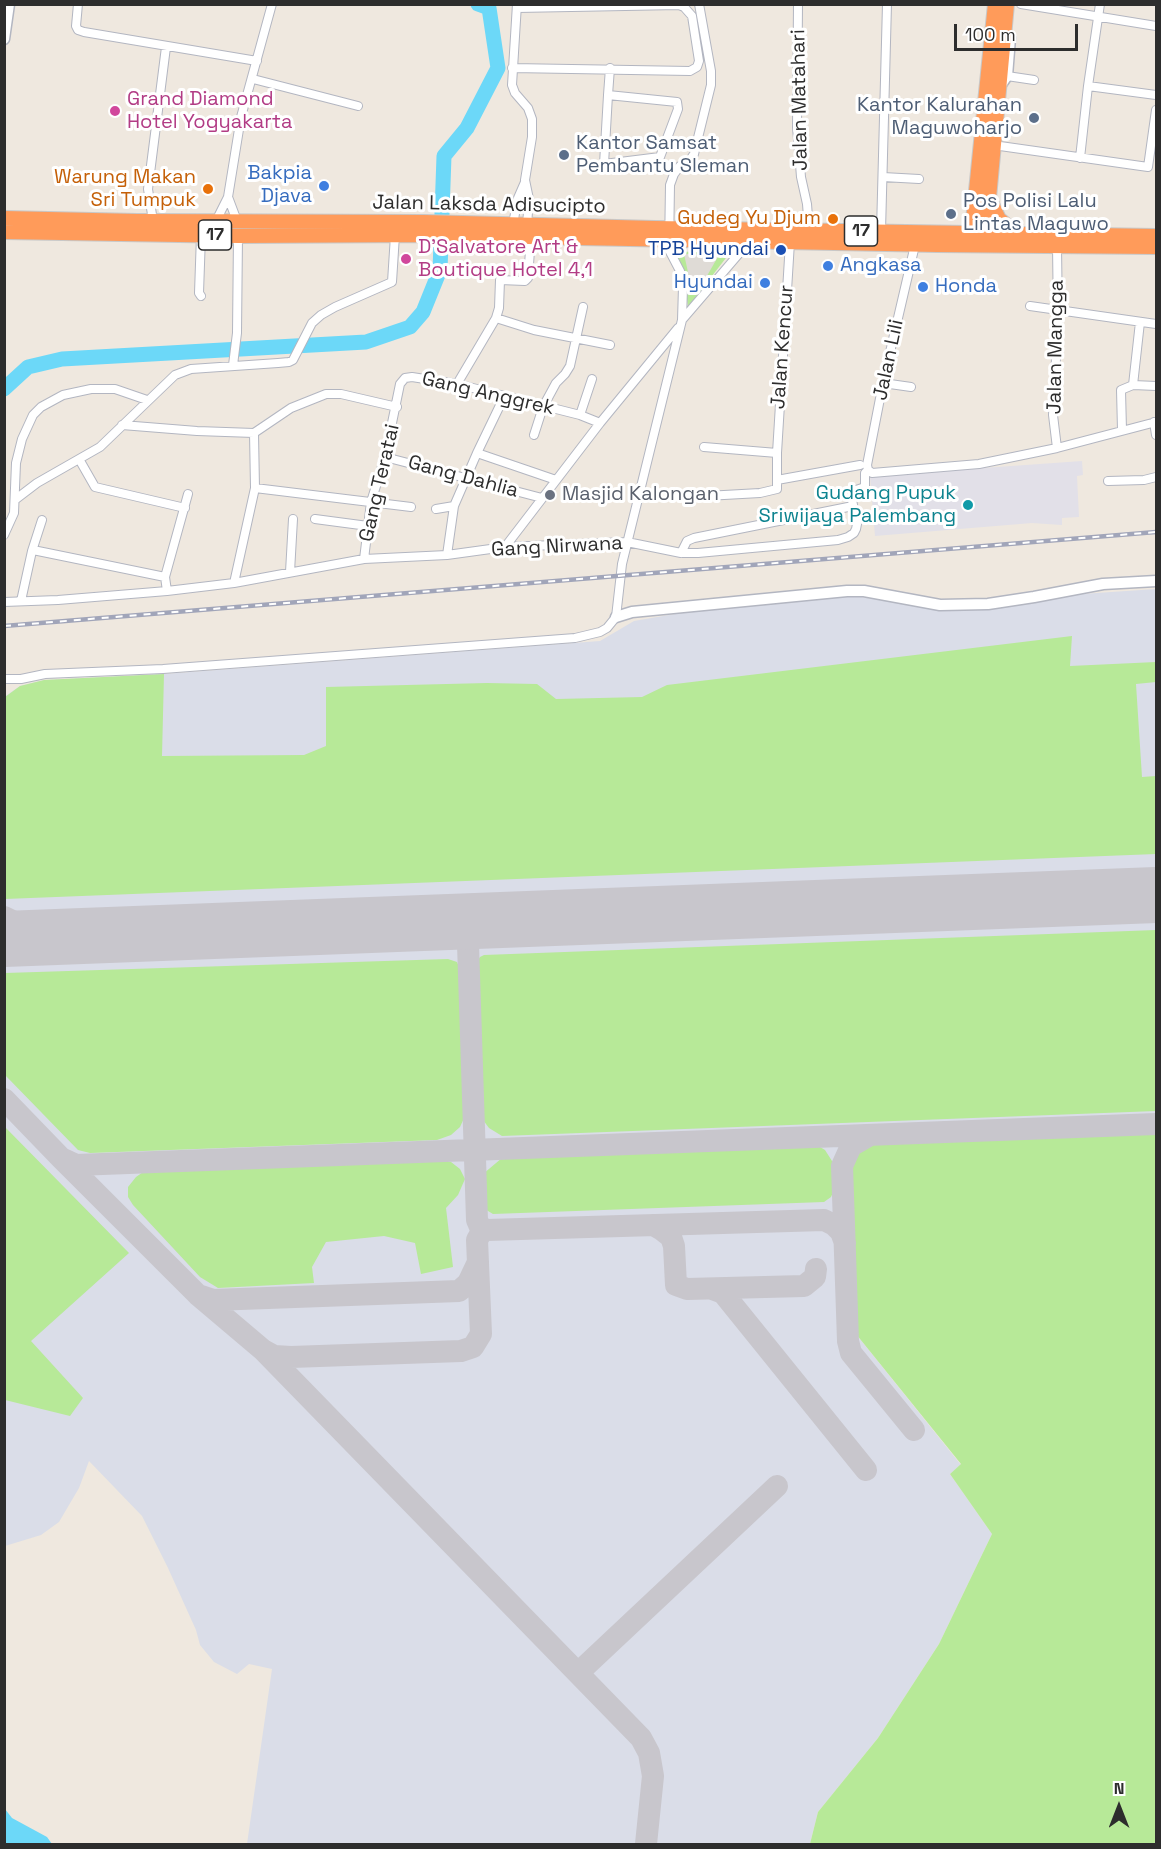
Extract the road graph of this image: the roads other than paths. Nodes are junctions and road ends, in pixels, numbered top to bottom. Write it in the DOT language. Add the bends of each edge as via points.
graph roads {
  1 [pos="9,4"];
  2 [pos="78,4"];
  3 [pos="272,4"];
  4 [pos="699,4"];
  5 [pos="798,4"];
  6 [pos="887,4"];
  7 [pos="988,4"];
  8 [pos="995,4"];
  9 [pos="1007,4"];
  10 [pos="1012,4"];
  11 [pos="1021,4"];
  12 [pos="1100,4"];
  13 [pos="517,6"];
  14 [pos="1098,16"];
  15 [pos="1156,26"];
  16 [pos="4,39"];
  17 [pos="166,47"];
  18 [pos="257,61"];
  19 [pos="512,68"];
  20 [pos="610,69"];
  21 [pos="253,79"];
  22 [pos="1034,80"];
  23 [pos="998,84"];
  24 [pos="1088,86"];
  25 [pos="608,95"];
  26 [pos="1156,95"];
  27 [pos="358,105"];
  28 [pos="991,107"];
  29 [pos="1156,110"];
  30 [pos="993,145"];
  31 [pos="1080,158"];
  32 [pos="1153,158"];
  33 [pos="883,177"];
  34 [pos="919,179"];
  35 [pos="525,180"];
  36 [pos="228,196"];
  37 [pos="982,197"];
  38 [pos="4,218"];
  39 [pos="153,221"];
  40 [pos="216,221"];
  41 [pos="237,221"];
  42 [pos="424,228"];
  43 [pos="524,229"];
  44 [pos="469,230"];
  45 [pos="809,230"];
  46 [pos="881,231"];
  47 [pos="4,232"];
  48 [pos="938,232"];
  49 [pos="669,234"];
  50 [pos="201,235"];
  51 [pos="396,235"];
  52 [pos="750,235"];
  53 [pos="1026,235"];
  54 [pos="238,236"];
  55 [pos="1156,236"];
  56 [pos="978,239"];
  57 [pos="790,242"];
  58 [pos="915,245"];
  59 [pos="1057,246"];
  60 [pos="1156,247"];
  61 [pos="201,296"];
  62 [pos="1030,306"];
  63 [pos="583,307"];
  64 [pos="1058,311"];
  65 [pos="496,318"];
  66 [pos="681,322"];
  67 [pos="1140,322"];
  68 [pos="1156,324"];
  69 [pos="577,338"];
  70 [pos="610,345"];
  71 [pos="233,365"];
  72 [pos="592,379"];
  73 [pos="883,383"];
  74 [pos="457,384"];
  75 [pos="1133,385"];
  76 [pos="1156,386"];
  77 [pos="911,387"];
  78 [pos="504,397"];
  79 [pos="147,400"];
  80 [pos="397,407"];
  81 [pos="543,407"];
  82 [pos="580,415"];
  83 [pos="1155,422"];
  84 [pos="600,423"];
  85 [pos="122,425"];
  86 [pos="1122,430"];
  87 [pos="254,433"];
  88 [pos="534,435"];
  89 [pos="1156,435"];
  90 [pos="704,447"];
  91 [pos="1057,448"];
  92 [pos="477,453"];
  93 [pos="777,453"];
  94 [pos="385,457"];
  95 [pos="80,459"];
  96 [pos="867,469"];
  97 [pos="466,477"];
  98 [pos="1156,477"];
  99 [pos="556,480"];
  100 [pos="777,480"];
  101 [pos="1108,481"];
  102 [pos="255,488"];
  103 [pos="188,494"];
  104 [pos="688,497"];
  105 [pos="542,498"];
  106 [pos="16,499"];
  107 [pos="371,502"];
  108 [pos="454,506"];
  109 [pos="853,506"];
  110 [pos="411,507"];
  111 [pos="185,508"];
  112 [pos="436,509"];
  113 [pos="293,519"];
  114 [pos="315,519"];
  115 [pos="42,520"];
  116 [pos="368,526"];
  117 [pos="4,535"];
  118 [pos="627,542"];
  119 [pos="505,547"];
  120 [pos="33,550"];
  121 [pos="681,553"];
  122 [pos="447,555"];
  123 [pos="364,559"];
  124 [pos="290,572"];
  125 [pos="165,577"];
  126 [pos="1156,580"];
  127 [pos="234,583"];
  128 [pos="166,591"];
  129 [pos="21,601"];
  130 [pos="4,602"];
  131 [pos="616,617"];
  132 [pos="4,680"];
  1 -- 16 [label="street"];
  2 -- 17 [label="street" via="78,30"];
  3 -- 18 [label="street"];
  4 -- 49 [label="street" via="711,85 694,154 680,166 670,185"];
  5 -- 45 [label="street, Jalan Matahari" via="797,127"];
  6 -- 33 [label="street"];
  7 -- 23 [label="street" via="982,66"];
  8 -- 23 [label="highway"];
  9 -- 23 [label="highway"];
  10 -- 23 [label="street"];
  11 -- 14 [label="street"];
  12 -- 14 [label="street"];
  13 -- 19 [label="street"];
  13 -- 20 [label="street" via="679,5 692,16 697,67 690,71"];
  14 -- 15 [label="street"];
  14 -- 24 [label="street"];
  17 -- 18 [label="street"];
  17 -- 39 [label="street" via="148,189"];
  18 -- 21 [label="street"];
  19 -- 20 [label="street"];
  19 -- 35 [label="street" via="515,93 532,119"];
  20 -- 25 [label="street"];
  21 -- 27 [label="street"];
  21 -- 36 [label="street"];
  22 -- 23 [label="street"];
  23 -- 28 [label="highway"];
  24 -- 26 [label="street"];
  24 -- 31 [label="street"];
  25 -- 25 [label="street" via="677,102 678,109 660,157 604,164"];
  28 -- 30 [label="highway"];
  28 -- 37 [label="highway"];
  29 -- 32 [label="street"];
  30 -- 31 [label="street"];
  30 -- 37 [label="highway"];
  31 -- 32 [label="street" via="1148,167"];
  33 -- 34 [label="street"];
  33 -- 46 [label="street"];
  35 -- 43 [label="street" via="529,199"];
  35 -- 43 [label="street" via="518,198"];
  36 -- 40 [label="street"];
  36 -- 41 [label="street"];
  37 -- 48 [label="highway" via="962,220"];
  37 -- 53 [label="highway" via="999,219"];
  37 -- 56 [label="highway"];
  38 -- 39 [label="highway, Jalan Laksda Adisucipto / 17"];
  39 -- 40 [label="highway, Jalan Laksda Adisucipto / 17"];
  40 -- 41 [label="highway, Jalan Laksda Adisucipto / 17"];
  41 -- 42 [label="highway, Jalan Laksda Adisucipto / 17"];
  42 -- 44 [label="highway, Jalan Laksda Adisucipto / 17"];
  42 -- 51 [label="highway, Jalan Laksda Adisucipto / 17"];
  43 -- 44 [label="highway, Jalan Laksda Adisucipto / 17"];
  43 -- 44 [label="highway, Jalan Laksda Adisucipto / 17"];
  43 -- 49 [label="highway, Jalan Laksda Adisucipto / 17"];
  43 -- 65 [label="street" via="528,278 500,280"];
  45 -- 46 [label="highway, Jalan Laksda Adisucipto / 17"];
  45 -- 52 [label="highway, Jalan Laksda Adisucipto / 17"];
  46 -- 48 [label="highway, Jalan Laksda Adisucipto / 17"];
  47 -- 50 [label="highway, Jalan Laksda Adisucipto / 17"];
  48 -- 56 [label="highway, Jalan Laksda Adisucipto / 17"];
  49 -- 52 [label="highway, Jalan Laksda Adisucipto / 17"];
  49 -- 66 [label="street" via="670,254 680,271 683,287"];
  50 -- 54 [label="highway, Jalan Laksda Adisucipto / 17"];
  50 -- 61 [label="street"];
  51 -- 54 [label="highway, Jalan Laksda Adisucipto / 17"];
  51 -- 71 [label="street" via="392,282 321,315 312,323 293,360"];
  52 -- 57 [label="highway, Jalan Laksda Adisucipto / 17"];
  52 -- 66 [label="street"];
  53 -- 55 [label="highway, 17"];
  53 -- 56 [label="highway, 17"];
  54 -- 71 [label="street"];
  56 -- 58 [label="highway, Jalan Laksda Adisucipto / 17"];
  56 -- 59 [label="highway, 17"];
  57 -- 58 [label="highway, Jalan Laksda Adisucipto / 17"];
  57 -- 93 [label="street, Jalan Kencur"];
  58 -- 73 [label="street, Jalan Lili"];
  59 -- 60 [label="highway, 17"];
  59 -- 64 [label="street, Jalan Mangga"];
  62 -- 64 [label="street"];
  63 -- 69 [label="street"];
  64 -- 67 [label="street"];
  64 -- 91 [label="street, Jalan Mangga" via="1053,415"];
  65 -- 69 [label="street"];
  65 -- 74 [label="street"];
  66 -- 84 [label="street"];
  66 -- 118 [label="street"];
  67 -- 68 [label="street"];
  67 -- 75 [label="street"];
  69 -- 70 [label="street"];
  69 -- 81 [label="street" via="568,371 559,378"];
  71 -- 79 [label="street" via="191,369 175,375"];
  72 -- 82 [label="street"];
  73 -- 77 [label="street"];
  73 -- 96 [label="street, Jalan Lili"];
  74 -- 78 [label="street, Gang Anggrek"];
  74 -- 80 [label="street, Gang Anggrek" via="405,378 400,384"];
  75 -- 76 [label="street"];
  75 -- 86 [label="street" via="1121,390"];
  78 -- 81 [label="street, Gang Anggrek"];
  78 -- 92 [label="street"];
  79 -- 85 [label="street"];
  79 -- 106 [label="street" via="115,389 91,389 63,395 41,407 22,439 16,463"];
  80 -- 87 [label="street" via="326,394 291,408"];
  80 -- 94 [label="street, Gang Teratai"];
  81 -- 82 [label="street, Gang Anggrek"];
  81 -- 88 [label="street"];
  82 -- 84 [label="street, Gang Anggrek"];
  83 -- 86 [label="street"];
  83 -- 89 [label="street"];
  84 -- 99 [label="street"];
  85 -- 87 [label="street"];
  85 -- 95 [label="street" via="100,447"];
  86 -- 91 [label="street"];
  87 -- 102 [label="street"];
  90 -- 93 [label="street"];
  91 -- 96 [label="street" via="979,464"];
  92 -- 97 [label="street"];
  92 -- 99 [label="street"];
  93 -- 100 [label="street, Jalan Kencur"];
  94 -- 97 [label="street, Gang Dahlia"];
  94 -- 107 [label="street, Gang Teratai"];
  95 -- 106 [label="street"];
  95 -- 111 [label="street" via="95,487"];
  96 -- 100 [label="street"];
  96 -- 109 [label="street, Gang Nirwana" via="865,488 852,493"];
  97 -- 105 [label="street, Gang Dahlia"];
  97 -- 108 [label="street"];
  98 -- 101 [label="street"];
  99 -- 105 [label="street"];
  100 -- 104 [label="street" via="777,489 771,492"];
  102 -- 107 [label="street"];
  102 -- 127 [label="street"];
  103 -- 111 [label="street"];
  105 -- 119 [label="street"];
  106 -- 117 [label="street"];
  107 -- 110 [label="street"];
  107 -- 116 [label="street, Gang Teratai"];
  108 -- 112 [label="street"];
  108 -- 122 [label="street"];
  109 -- 121 [label="street" via="694,538"];
  109 -- 121 [label="street, Gang Nirwana" via="857,524 854,533 838,540"];
  111 -- 125 [label="street"];
  113 -- 124 [label="street"];
  114 -- 116 [label="street"];
  115 -- 120 [label="street"];
  116 -- 123 [label="street, Gang Teratai"];
  118 -- 119 [label="street, Gang Nirwana"];
  118 -- 121 [label="street, Gang Nirwana"];
  118 -- 131 [label="street"];
  119 -- 122 [label="street, Gang Nirwana"];
  120 -- 125 [label="street"];
  120 -- 129 [label="street"];
  122 -- 123 [label="street, Gang Nirwana"];
  123 -- 124 [label="street, Gang Nirwana"];
  124 -- 127 [label="street, Gang Nirwana"];
  125 -- 128 [label="street"];
  126 -- 131 [label="street" via="1103,584 988,604 940,605 864,591 829,591 632,612"];
  127 -- 128 [label="street, Gang Nirwana"];
  128 -- 129 [label="street, Gang Nirwana"];
  129 -- 130 [label="street, Gang Nirwana"];
  131 -- 132 [label="street" via="600,632 575,638"];
}
